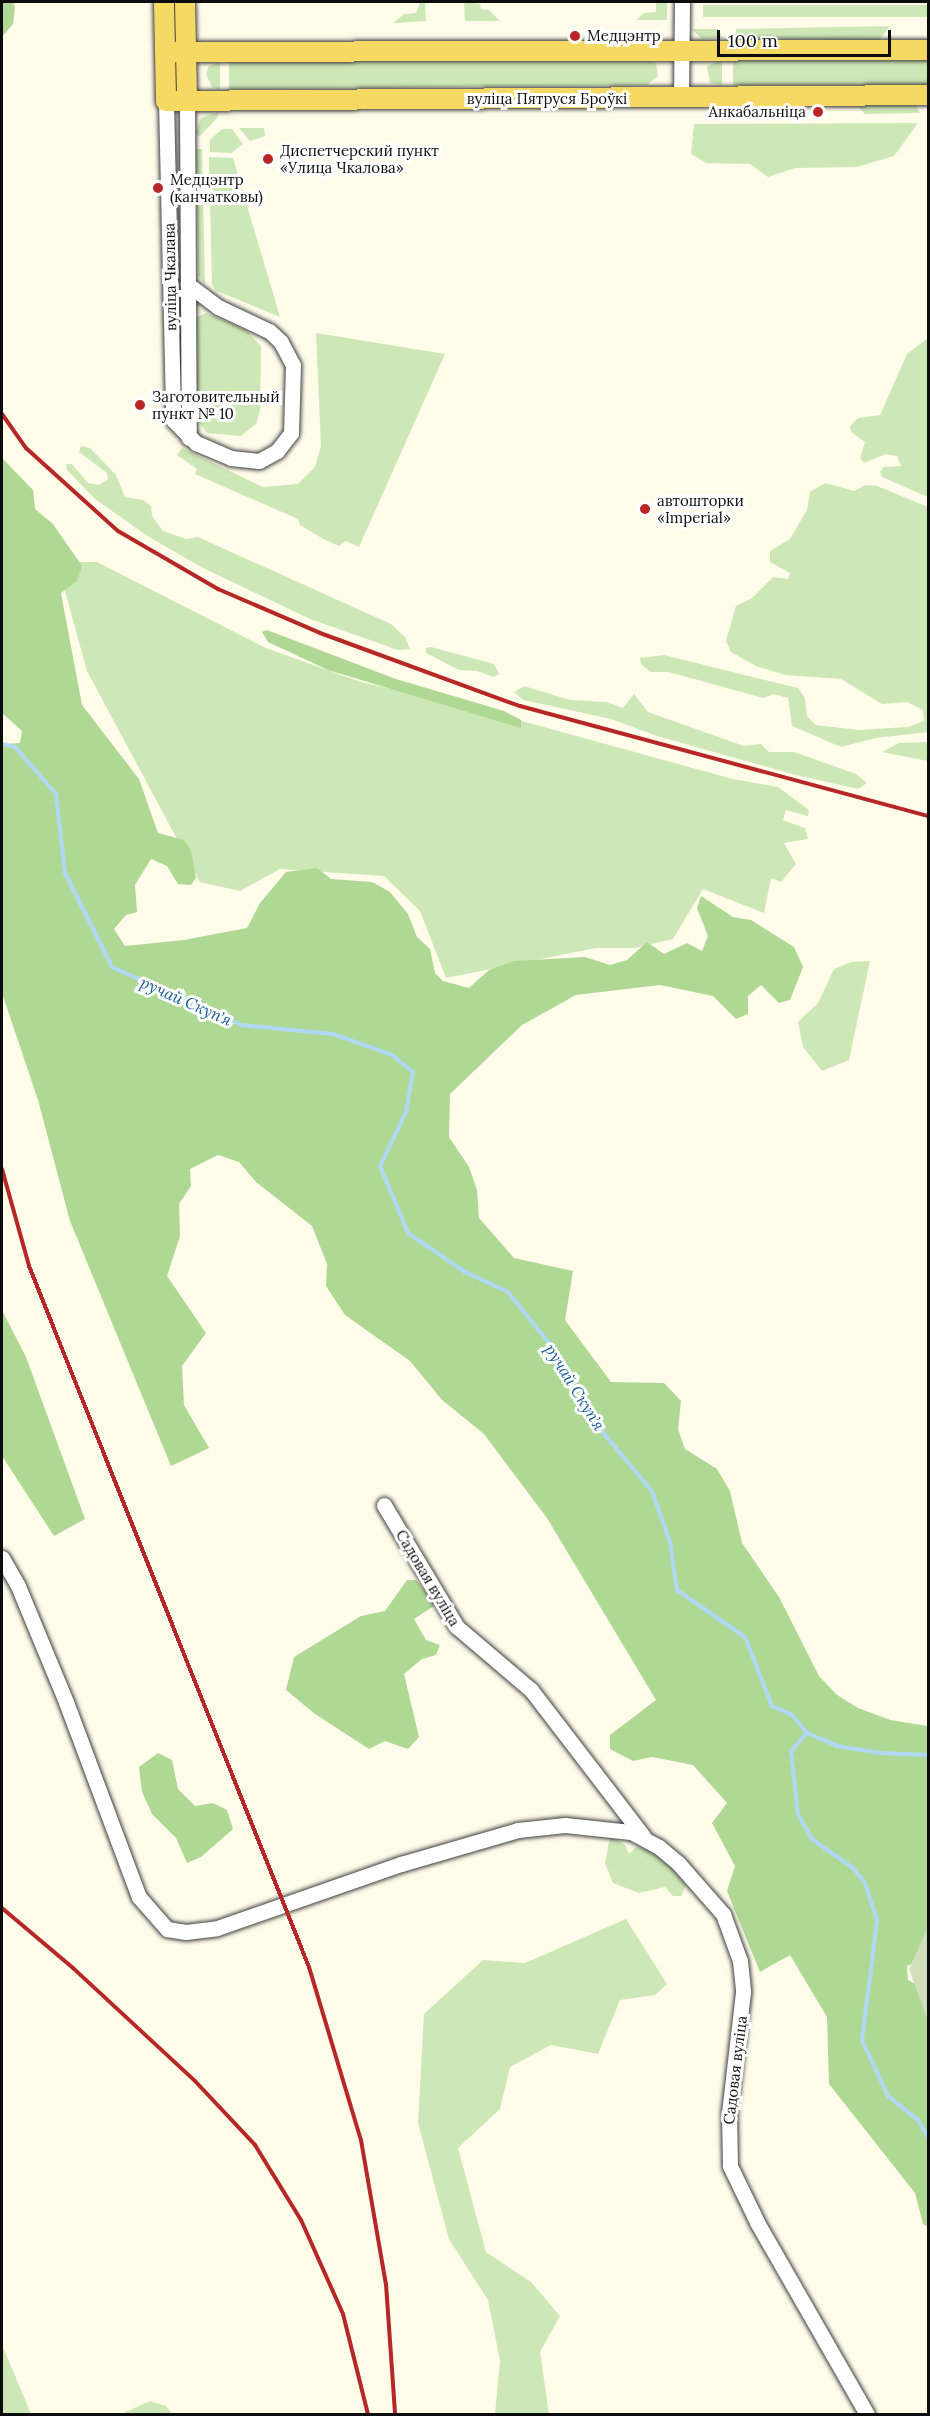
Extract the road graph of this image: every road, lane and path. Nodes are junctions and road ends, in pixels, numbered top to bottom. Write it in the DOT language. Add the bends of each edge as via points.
graph roads {
  1 [pos="164,2"];
  2 [pos="185,2"];
  3 [pos="682,2"];
  4 [pos="928,50"];
  5 [pos="166,52"];
  6 [pos="187,52"];
  7 [pos="683,52"];
  8 [pos="928,95"];
  9 [pos="681,98"];
  10 [pos="166,101"];
  11 [pos="187,101"];
  12 [pos="188,284"];
  13 [pos="189,438"];
  14 [pos="384,1504"];
  15 [pos="2,1558"];
  16 [pos="643,1836"];
  17 [pos="867,2415"];
  1 -- 5 [label="main road, вуліца Чкалава"];
  2 -- 6 [label="main road, вуліца Чкалава"];
  3 -- 7 [label="street"];
  4 -- 7 [label="main road"];
  5 -- 6 [label="main road"];
  5 -- 10 [label="main road, вуліца Чкалава"];
  6 -- 7 [label="main road"];
  6 -- 11 [label="main road, вуліца Чкалава"];
  7 -- 9 [label="street"];
  8 -- 9 [label="main road, вуліца Пятруся Броўкі"];
  9 -- 11 [label="main road, вуліца Пятруся Броўкі"];
  10 -- 11 [label="main road, вуліца Пятруся Броўкі"];
  10 -- 13 [label="street, вуліца Чкалава" via="173,420"];
  11 -- 12 [label="street, вуліца Чкалава"];
  12 -- 13 [label="street, вуліца Чкалава"];
  12 -- 13 [label="street, вуліца Чкалава" via="218,307 269,331 281,342 292,364 291,433 277,452 259,461 231,458"];
  14 -- 16 [label="street, Садовая вуліца" via="456,1627 531,1690"];
  15 -- 16 [label="street, Садовая вуліца" via="18,1586 66,1702 128,1874 152,1915 167,1929 186,1932 217,1928 401,1864 518,1830 598,1826"];
  16 -- 17 [label="street, Садовая вуліца" via="706,1891 733,1936 743,1992 729,2113 730,2166 758,2224"];
}
